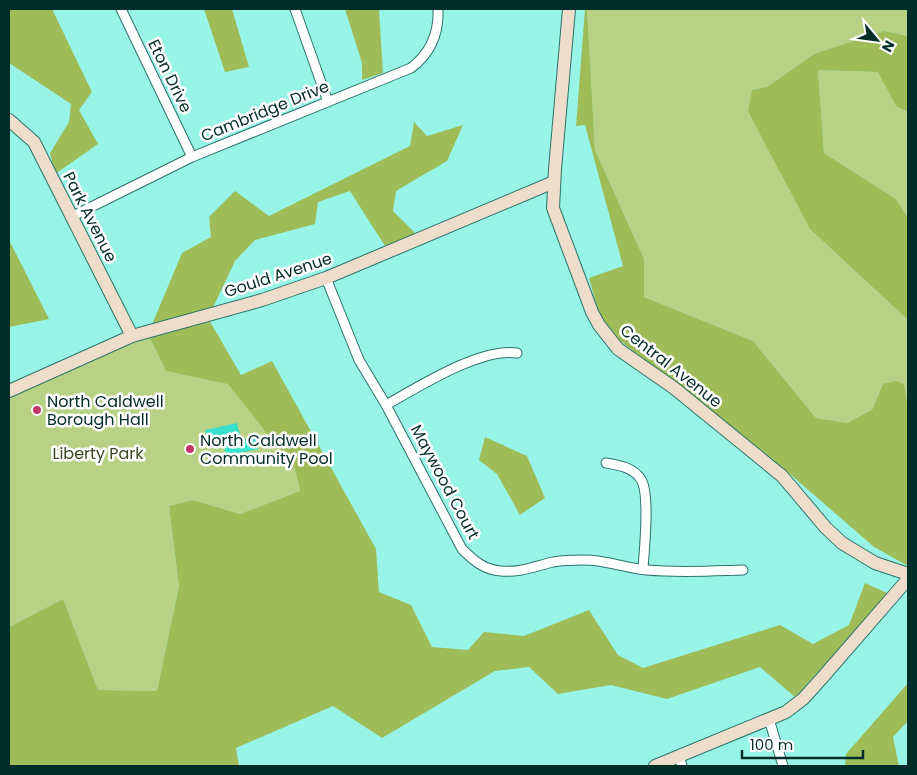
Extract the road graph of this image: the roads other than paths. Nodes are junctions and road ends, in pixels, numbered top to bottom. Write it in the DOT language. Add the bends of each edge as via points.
graph roads {
  1 [pos="121,9"];
  2 [pos="295,9"];
  3 [pos="438,9"];
  4 [pos="569,9"];
  5 [pos="328,102"];
  6 [pos="9,120"];
  7 [pos="192,157"];
  8 [pos="554,182"];
  9 [pos="71,217"];
  10 [pos="326,278"];
  11 [pos="132,336"];
  12 [pos="517,353"];
  13 [pos="9,392"];
  14 [pos="386,405"];
  15 [pos="606,464"];
  16 [pos="643,570"];
  17 [pos="743,570"];
  18 [pos="908,574"];
  19 [pos="908,579"];
  20 [pos="769,718"];
  21 [pos="680,761"];
  22 [pos="655,766"];
  23 [pos="783,766"];
  1 -- 7 [label="street, Eton Drive"];
  2 -- 5 [label="street"];
  3 -- 5 [label="street, Cambridge Drive" via="435,39 416,64"];
  4 -- 8 [label="street, Central Avenue"];
  5 -- 7 [label="street, Cambridge Drive"];
  6 -- 9 [label="street, Park Avenue" via="34,142"];
  7 -- 9 [label="street, Cambridge Drive"];
  8 -- 10 [label="street, Gould Avenue"];
  8 -- 18 [label="street, Central Avenue" via="553,208 592,312 608,338 782,476 842,543 875,563"];
  9 -- 11 [label="street, Park Avenue"];
  10 -- 11 [label="street, Gould Avenue" via="262,300"];
  10 -- 14 [label="street, Maywood Court" via="359,360"];
  11 -- 13 [label="street, Gould Avenue"];
  12 -- 14 [label="street" via="498,352 452,369"];
  14 -- 16 [label="street, Maywood Court" via="462,549 475,561 500,571 584,560 607,561"];
  15 -- 16 [label="street" via="632,470 641,478 646,497"];
  16 -- 17 [label="street, Maywood Court"];
  19 -- 20 [label="street" via="803,698 786,712"];
  20 -- 21 [label="street"];
  20 -- 23 [label="street"];
  21 -- 22 [label="street"];
}
